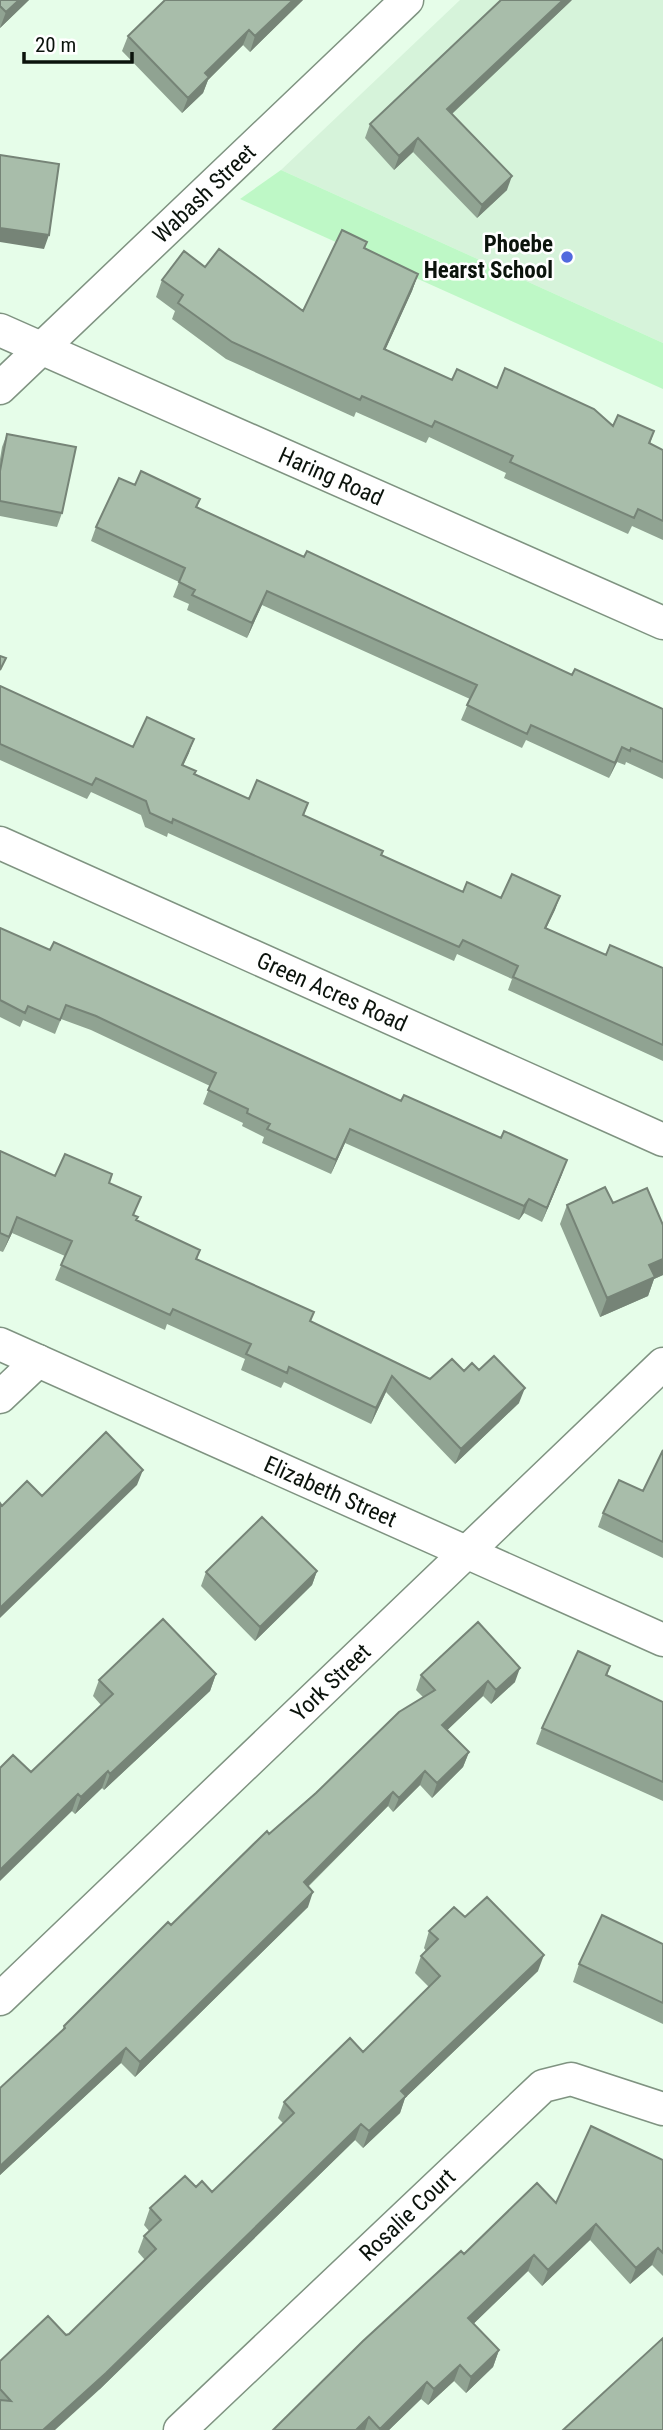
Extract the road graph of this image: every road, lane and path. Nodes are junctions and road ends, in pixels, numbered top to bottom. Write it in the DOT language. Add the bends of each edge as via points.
graph roads {
  1 [pos="407,0"];
  2 [pos="0,330"];
  3 [pos="43,348"];
  4 [pos="0,388"];
  5 [pos="663,623"];
  6 [pos="0,843"];
  7 [pos="663,1140"];
  8 [pos="0,1344"];
  9 [pos="38,1361"];
  10 [pos="663,1364"];
  11 [pos="0,1397"];
  12 [pos="468,1553"];
  13 [pos="663,1640"];
  14 [pos="0,1999"];
  15 [pos="663,2109"];
  16 [pos="180,2430"];
  1 -- 3 [label="street, Wabash Street"];
  2 -- 3 [label="street, Haring Road"];
  3 -- 4 [label="street, Wabash Street"];
  3 -- 5 [label="street, Haring Road"];
  6 -- 7 [label="street, Green Acres Road"];
  8 -- 9 [label="street, Elizabeth Street"];
  9 -- 11 [label="street"];
  9 -- 12 [label="street, Elizabeth Street"];
  10 -- 12 [label="street, York Street"];
  12 -- 13 [label="street, Elizabeth Street"];
  12 -- 14 [label="street, York Street"];
  15 -- 16 [label="street, Rosalie Court" via="571,2078 543,2086"];
}
